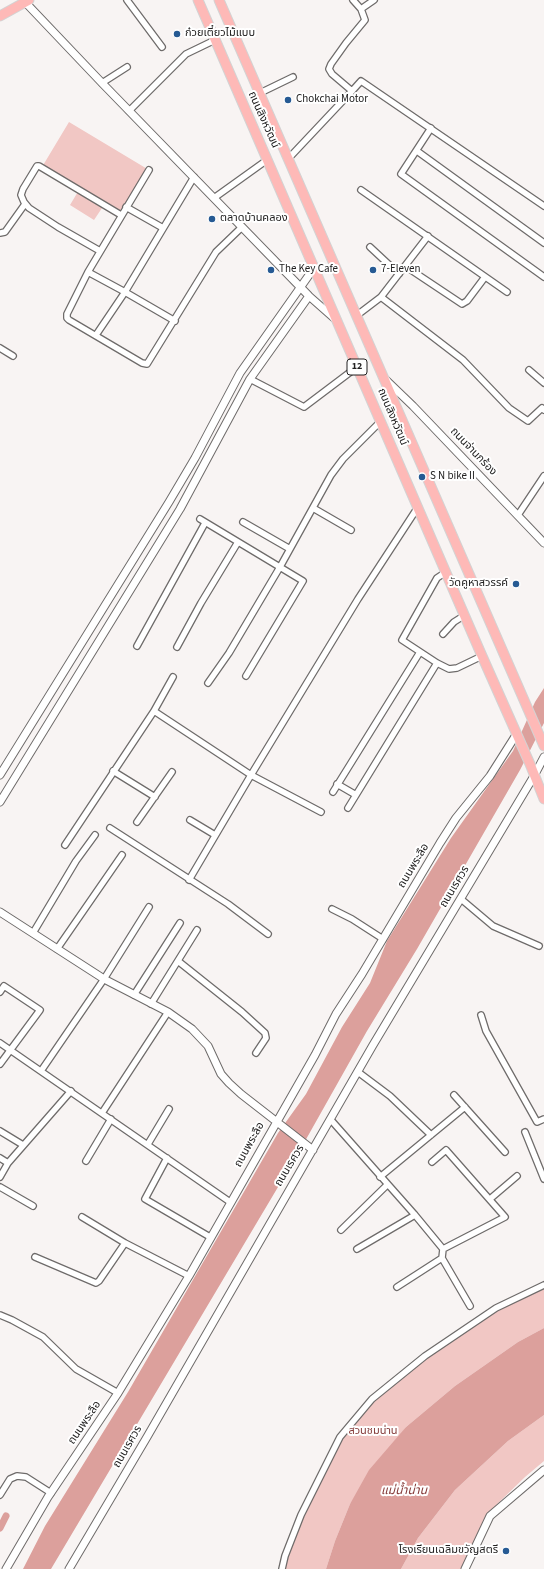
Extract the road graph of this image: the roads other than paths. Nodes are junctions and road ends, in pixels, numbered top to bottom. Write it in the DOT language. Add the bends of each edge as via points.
graph roads {
  1 [pos="127,0"];
  2 [pos="198,0"];
  3 [pos="219,0"];
  4 [pos="353,0"];
  5 [pos="374,0"];
  6 [pos="27,1"];
  7 [pos="361,9"];
  8 [pos="0,16"];
  9 [pos="215,40"];
  10 [pos="162,47"];
  11 [pos="127,67"];
  12 [pos="293,77"];
  13 [pos="102,83"];
  14 [pos="352,91"];
  15 [pos="260,93"];
  16 [pos="129,111"];
  17 [pos="430,128"];
  18 [pos="417,151"];
  19 [pos="288,159"];
  20 [pos="267,160"];
  21 [pos="149,170"];
  22 [pos="194,177"];
  23 [pos="361,190"];
  24 [pos="214,198"];
  25 [pos="25,204"];
  26 [pos="544,206"];
  27 [pos="126,207"];
  28 [pos="121,216"];
  29 [pos="242,227"];
  30 [pos="163,228"];
  31 [pos="0,233"];
  32 [pos="428,236"];
  33 [pos="544,243"];
  34 [pos="370,247"];
  35 [pos="100,251"];
  36 [pos="405,266"];
  37 [pos="314,268"];
  38 [pos="88,272"];
  39 [pos="399,274"];
  40 [pos="485,277"];
  41 [pos="544,277"];
  42 [pos="300,287"];
  43 [pos="124,292"];
  44 [pos="507,292"];
  45 [pos="309,296"];
  46 [pos="381,297"];
  47 [pos="356,316"];
  48 [pos="335,319"];
  49 [pos="175,321"];
  50 [pos="96,335"];
  51 [pos="0,348"];
  52 [pos="13,356"];
  53 [pos="357,367"];
  54 [pos="529,370"];
  55 [pos="384,378"];
  56 [pos="250,379"];
  57 [pos="544,384"];
  58 [pos="543,408"];
  59 [pos="380,421"];
  60 [pos="544,476"];
  61 [pos="418,507"];
  62 [pos="313,508"];
  63 [pos="518,515"];
  64 [pos="200,519"];
  65 [pos="243,522"];
  66 [pos="205,523"];
  67 [pos="351,530"];
  68 [pos="238,542"];
  69 [pos="544,544"];
  70 [pos="290,549"];
  71 [pos="280,567"];
  72 [pos="446,572"];
  73 [pos="465,615"];
  74 [pos="443,634"];
  75 [pos="137,646"];
  76 [pos="177,647"];
  77 [pos="420,652"];
  78 [pos="482,656"];
  79 [pos="437,663"];
  80 [pos="246,676"];
  81 [pos="173,677"];
  82 [pos="208,683"];
  83 [pos="154,711"];
  84 [pos="516,735"];
  85 [pos="543,743"];
  86 [pos="544,757"];
  87 [pos="113,771"];
  88 [pos="172,772"];
  89 [pos="0,775"];
  90 [pos="251,775"];
  91 [pos="534,776"];
  92 [pos="337,784"];
  93 [pos="333,792"];
  94 [pos="356,795"];
  95 [pos="155,797"];
  96 [pos="544,799"];
  97 [pos="0,802"];
  98 [pos="348,808"];
  99 [pos="321,812"];
  100 [pos="190,820"];
  101 [pos="137,822"];
  102 [pos="110,828"];
  103 [pos="95,835"];
  104 [pos="215,835"];
  105 [pos="65,845"];
  106 [pos="122,855"];
  107 [pos="189,880"];
  108 [pos="461,899"];
  109 [pos="149,907"];
  110 [pos="332,909"];
  111 [pos="0,912"];
  112 [pos="180,922"];
  113 [pos="197,930"];
  114 [pos="33,933"];
  115 [pos="268,934"];
  116 [pos="383,939"];
  117 [pos="539,946"];
  118 [pos="57,949"];
  119 [pos="178,961"];
  120 [pos="104,979"];
  121 [pos="0,992"];
  122 [pos="134,996"];
  123 [pos="151,1004"];
  124 [pos="168,1012"];
  125 [pos="481,1015"];
  126 [pos="0,1043"];
  127 [pos="11,1050"];
  128 [pos="256,1053"];
  129 [pos="0,1064"];
  130 [pos="41,1071"];
  131 [pos="358,1072"];
  132 [pos="71,1091"];
  133 [pos="454,1095"];
  134 [pos="465,1107"];
  135 [pos="169,1109"];
  136 [pos="102,1113"];
  137 [pos="111,1119"];
  138 [pos="544,1119"];
  139 [pos="331,1120"];
  140 [pos="278,1123"];
  141 [pos="0,1131"];
  142 [pos="525,1132"];
  143 [pos="431,1135"];
  144 [pos="148,1144"];
  145 [pos="23,1145"];
  146 [pos="313,1150"];
  147 [pos="505,1152"];
  148 [pos="0,1158"];
  149 [pos="167,1158"];
  150 [pos="86,1160"];
  151 [pos="432,1162"];
  152 [pos="8,1163"];
  153 [pos="517,1176"];
  154 [pos="380,1177"];
  155 [pos="0,1178"];
  156 [pos="544,1179"];
  157 [pos="387,1185"];
  158 [pos="0,1187"];
  159 [pos="490,1199"];
  160 [pos="230,1202"];
  161 [pos="33,1206"];
  162 [pos="415,1215"];
  163 [pos="82,1218"];
  164 [pos="341,1230"];
  165 [pos="210,1237"];
  166 [pos="125,1242"];
  167 [pos="357,1249"];
  168 [pos="443,1249"];
  169 [pos="35,1256"];
  170 [pos="442,1258"];
  171 [pos="189,1276"];
  172 [pos="544,1285"];
  173 [pos="396,1287"];
  174 [pos="470,1306"];
  175 [pos="0,1315"];
  176 [pos="118,1393"];
  177 [pos="544,1470"];
  178 [pos="2,1487"];
  179 [pos="51,1493"];
  180 [pos="0,1494"];
  181 [pos="6,1569"];
  182 [pos="69,1569"];
  183 [pos="282,1569"];
  184 [pos="465,1569"];
  1 -- 10 [label="street"];
  2 -- 9 [label="main road, ถนนสิงหวัฒน์ / 12"];
  3 -- 15 [label="main road, ถนนสิงหวัฒน์ / 12"];
  4 -- 7 [label="street"];
  5 -- 7 [label="street"];
  6 -- 8 [label="main road"];
  6 -- 13 [label="street"];
  7 -- 14 [label="street" via="366,20 342,48 329,69"];
  9 -- 16 [label="street" via="186,54"];
  9 -- 20 [label="main road, ถนนสิงหวัฒน์ / 12"];
  11 -- 13 [label="street"];
  12 -- 15 [label="street"];
  13 -- 16 [label="street"];
  14 -- 17 [label="street" via="362,81"];
  14 -- 19 [label="street"];
  15 -- 19 [label="main road, ถนนสิงหวัฒน์ / 12"];
  16 -- 22 [label="street"];
  17 -- 18 [label="street"];
  17 -- 26 [label="street"];
  18 -- 33 [label="street"];
  18 -- 41 [label="street" via="401,174"];
  19 -- 47 [label="main road, ถนนสิงหวัฒน์ / 12"];
  20 -- 24 [label="street"];
  20 -- 37 [label="main road, ถนนสิงหวัฒน์ / 12"];
  21 -- 27 [label="street"];
  22 -- 24 [label="street"];
  22 -- 30 [label="street"];
  23 -- 32 [label="street"];
  24 -- 29 [label="street"];
  25 -- 28 [label="street" via="21,193 39,166"];
  25 -- 31 [label="street" via="5,232"];
  25 -- 35 [label="street"];
  27 -- 28 [label="street"];
  27 -- 30 [label="street"];
  28 -- 35 [label="street"];
  29 -- 42 [label="street"];
  29 -- 49 [label="street" via="216,252"];
  30 -- 43 [label="street"];
  32 -- 36 [label="street"];
  32 -- 40 [label="street"];
  34 -- 39 [label="street"];
  35 -- 38 [label="street"];
  36 -- 39 [label="street"];
  36 -- 40 [label="street" via="462,304"];
  37 -- 42 [label="street"];
  37 -- 48 [label="main road, ถนนสิงหวัฒน์ / 12"];
  38 -- 43 [label="street"];
  38 -- 50 [label="street" via="66,317"];
  39 -- 46 [label="street"];
  40 -- 44 [label="street"];
  42 -- 45 [label="street"];
  42 -- 89 [label="street" via="240,373 169,502"];
  43 -- 49 [label="street"];
  43 -- 50 [label="street"];
  45 -- 48 [label="street"];
  45 -- 56 [label="street"];
  46 -- 47 [label="street"];
  46 -- 58 [label="street" via="463,360 509,408 528,420"];
  47 -- 55 [label="main road, ถนนสิงหวัฒน์ / 12"];
  48 -- 53 [label="main road, ถนนสิงหวัฒน์ / 12"];
  49 -- 50 [label="street" via="146,365"];
  51 -- 52 [label="street"];
  53 -- 56 [label="street" via="303,407"];
  53 -- 59 [label="main road, ถนนสิงหวัฒน์ / 12"];
  54 -- 57 [label="street"];
  55 -- 63 [label="street, ถนนจ่านกร้อง"];
  55 -- 85 [label="main road, ถนนสิงหวัฒน์ / 12"];
  56 -- 97 [label="street" via="180,509"];
  59 -- 61 [label="main road, ถนนสิงหวัฒน์ / 12"];
  59 -- 62 [label="street" via="343,459"];
  60 -- 63 [label="street"];
  61 -- 72 [label="main road, ถนนสิงหวัฒน์ / 12"];
  61 -- 90 [label="street" via="358,599"];
  62 -- 67 [label="street"];
  62 -- 70 [label="street"];
  63 -- 69 [label="street, ถนนจ่านกร้อง"];
  64 -- 66 [label="street"];
  65 -- 70 [label="street"];
  66 -- 68 [label="street"];
  66 -- 75 [label="street"];
  68 -- 71 [label="street"];
  68 -- 76 [label="street"];
  70 -- 71 [label="street"];
  71 -- 80 [label="street" via="303,581"];
  71 -- 82 [label="street" via="229,653"];
  72 -- 73 [label="main road, ถนนสิงหวัฒน์ / 12"];
  72 -- 77 [label="street" via="437,578 402,640"];
  73 -- 74 [label="street"];
  73 -- 78 [label="main road, ถนนสิงหวัฒน์ / 12"];
  77 -- 79 [label="street"];
  77 -- 92 [label="street"];
  78 -- 79 [label="street" via="453,669"];
  78 -- 84 [label="main road, ถนนสิงหวัฒน์ / 12"];
  79 -- 94 [label="street"];
  81 -- 83 [label="street"];
  83 -- 87 [label="street"];
  83 -- 90 [label="street"];
  84 -- 91 [label="main road, ถนนสิงหวัฒน์ / 12"];
  84 -- 116 [label="street, ถนนพระลือ" via="490,776 456,818"];
  86 -- 91 [label="street, ถนนเรศวร"];
  87 -- 95 [label="street"];
  87 -- 105 [label="street"];
  88 -- 95 [label="street"];
  90 -- 99 [label="street"];
  90 -- 104 [label="street"];
  91 -- 96 [label="main road, ถนนสิงหวัฒน์ / 12"];
  91 -- 108 [label="street, ถนนเรศวร"];
  92 -- 93 [label="street"];
  92 -- 94 [label="street"];
  94 -- 98 [label="street"];
  95 -- 101 [label="street"];
  100 -- 104 [label="street"];
  102 -- 107 [label="street"];
  103 -- 114 [label="street"];
  104 -- 107 [label="street"];
  106 -- 118 [label="street"];
  107 -- 115 [label="street" via="228,904"];
  108 -- 117 [label="street" via="496,927"];
  108 -- 131 [label="street, ถนนเรศวร"];
  109 -- 120 [label="street"];
  110 -- 116 [label="street"];
  111 -- 114 [label="street"];
  112 -- 122 [label="street"];
  113 -- 119 [label="street"];
  114 -- 118 [label="street"];
  116 -- 140 [label="street, ถนนพระลือ" via="336,1014"];
  118 -- 120 [label="street"];
  119 -- 123 [label="street"];
  119 -- 128 [label="street" via="265,1033 266,1038"];
  120 -- 122 [label="street"];
  120 -- 130 [label="street"];
  121 -- 127 [label="street" via="4,986 40,1010"];
  122 -- 123 [label="street"];
  123 -- 124 [label="street"];
  124 -- 136 [label="street"];
  124 -- 140 [label="street" via="201,1037 228,1083"];
  125 -- 138 [label="street" via="486,1030 537,1122"];
  126 -- 127 [label="street"];
  127 -- 129 [label="street"];
  127 -- 130 [label="street"];
  130 -- 132 [label="street"];
  131 -- 139 [label="street, ถนนเรศวร"];
  131 -- 143 [label="street" via="390,1096"];
  132 -- 136 [label="street"];
  132 -- 145 [label="street"];
  133 -- 134 [label="street"];
  134 -- 143 [label="street"];
  134 -- 147 [label="street"];
  135 -- 144 [label="street"];
  136 -- 137 [label="street"];
  137 -- 144 [label="street"];
  137 -- 150 [label="street"];
  139 -- 146 [label="street, ถนนเรศวร"];
  139 -- 154 [label="street"];
  140 -- 146 [label="street"];
  140 -- 160 [label="street, ถนนพระลือ"];
  141 -- 145 [label="street"];
  142 -- 156 [label="street"];
  143 -- 154 [label="street"];
  144 -- 149 [label="street"];
  145 -- 152 [label="street"];
  146 -- 182 [label="street, ถนนเรศวร"];
  148 -- 152 [label="street"];
  149 -- 160 [label="street"];
  149 -- 165 [label="street" via="145,1199"];
  151 -- 159 [label="street" via="446,1150"];
  152 -- 155 [label="street"];
  153 -- 159 [label="street"];
  154 -- 157 [label="street"];
  157 -- 162 [label="street"];
  157 -- 164 [label="street"];
  158 -- 161 [label="street"];
  159 -- 168 [label="street" via="505,1217"];
  160 -- 165 [label="street, ถนนพระลือ"];
  162 -- 167 [label="street"];
  162 -- 168 [label="street"];
  163 -- 166 [label="street"];
  165 -- 171 [label="street, ถนนพระลือ"];
  166 -- 169 [label="street" via="96,1283"];
  166 -- 171 [label="street"];
  168 -- 170 [label="street"];
  170 -- 173 [label="street"];
  170 -- 174 [label="street"];
  171 -- 176 [label="street, ถนนพระลือ"];
  172 -- 183 [label="street" via="496,1308 425,1356 372,1398 340,1437 301,1515"];
  175 -- 176 [label="street" via="43,1337 76,1368"];
  176 -- 179 [label="street, ถนนพระลือ"];
  177 -- 184 [label="street" via="490,1516"];
  178 -- 179 [label="street" via="16,1476 26,1477"];
  178 -- 180 [label="street"];
  179 -- 181 [label="street, ถนนพระลือ"];
}
